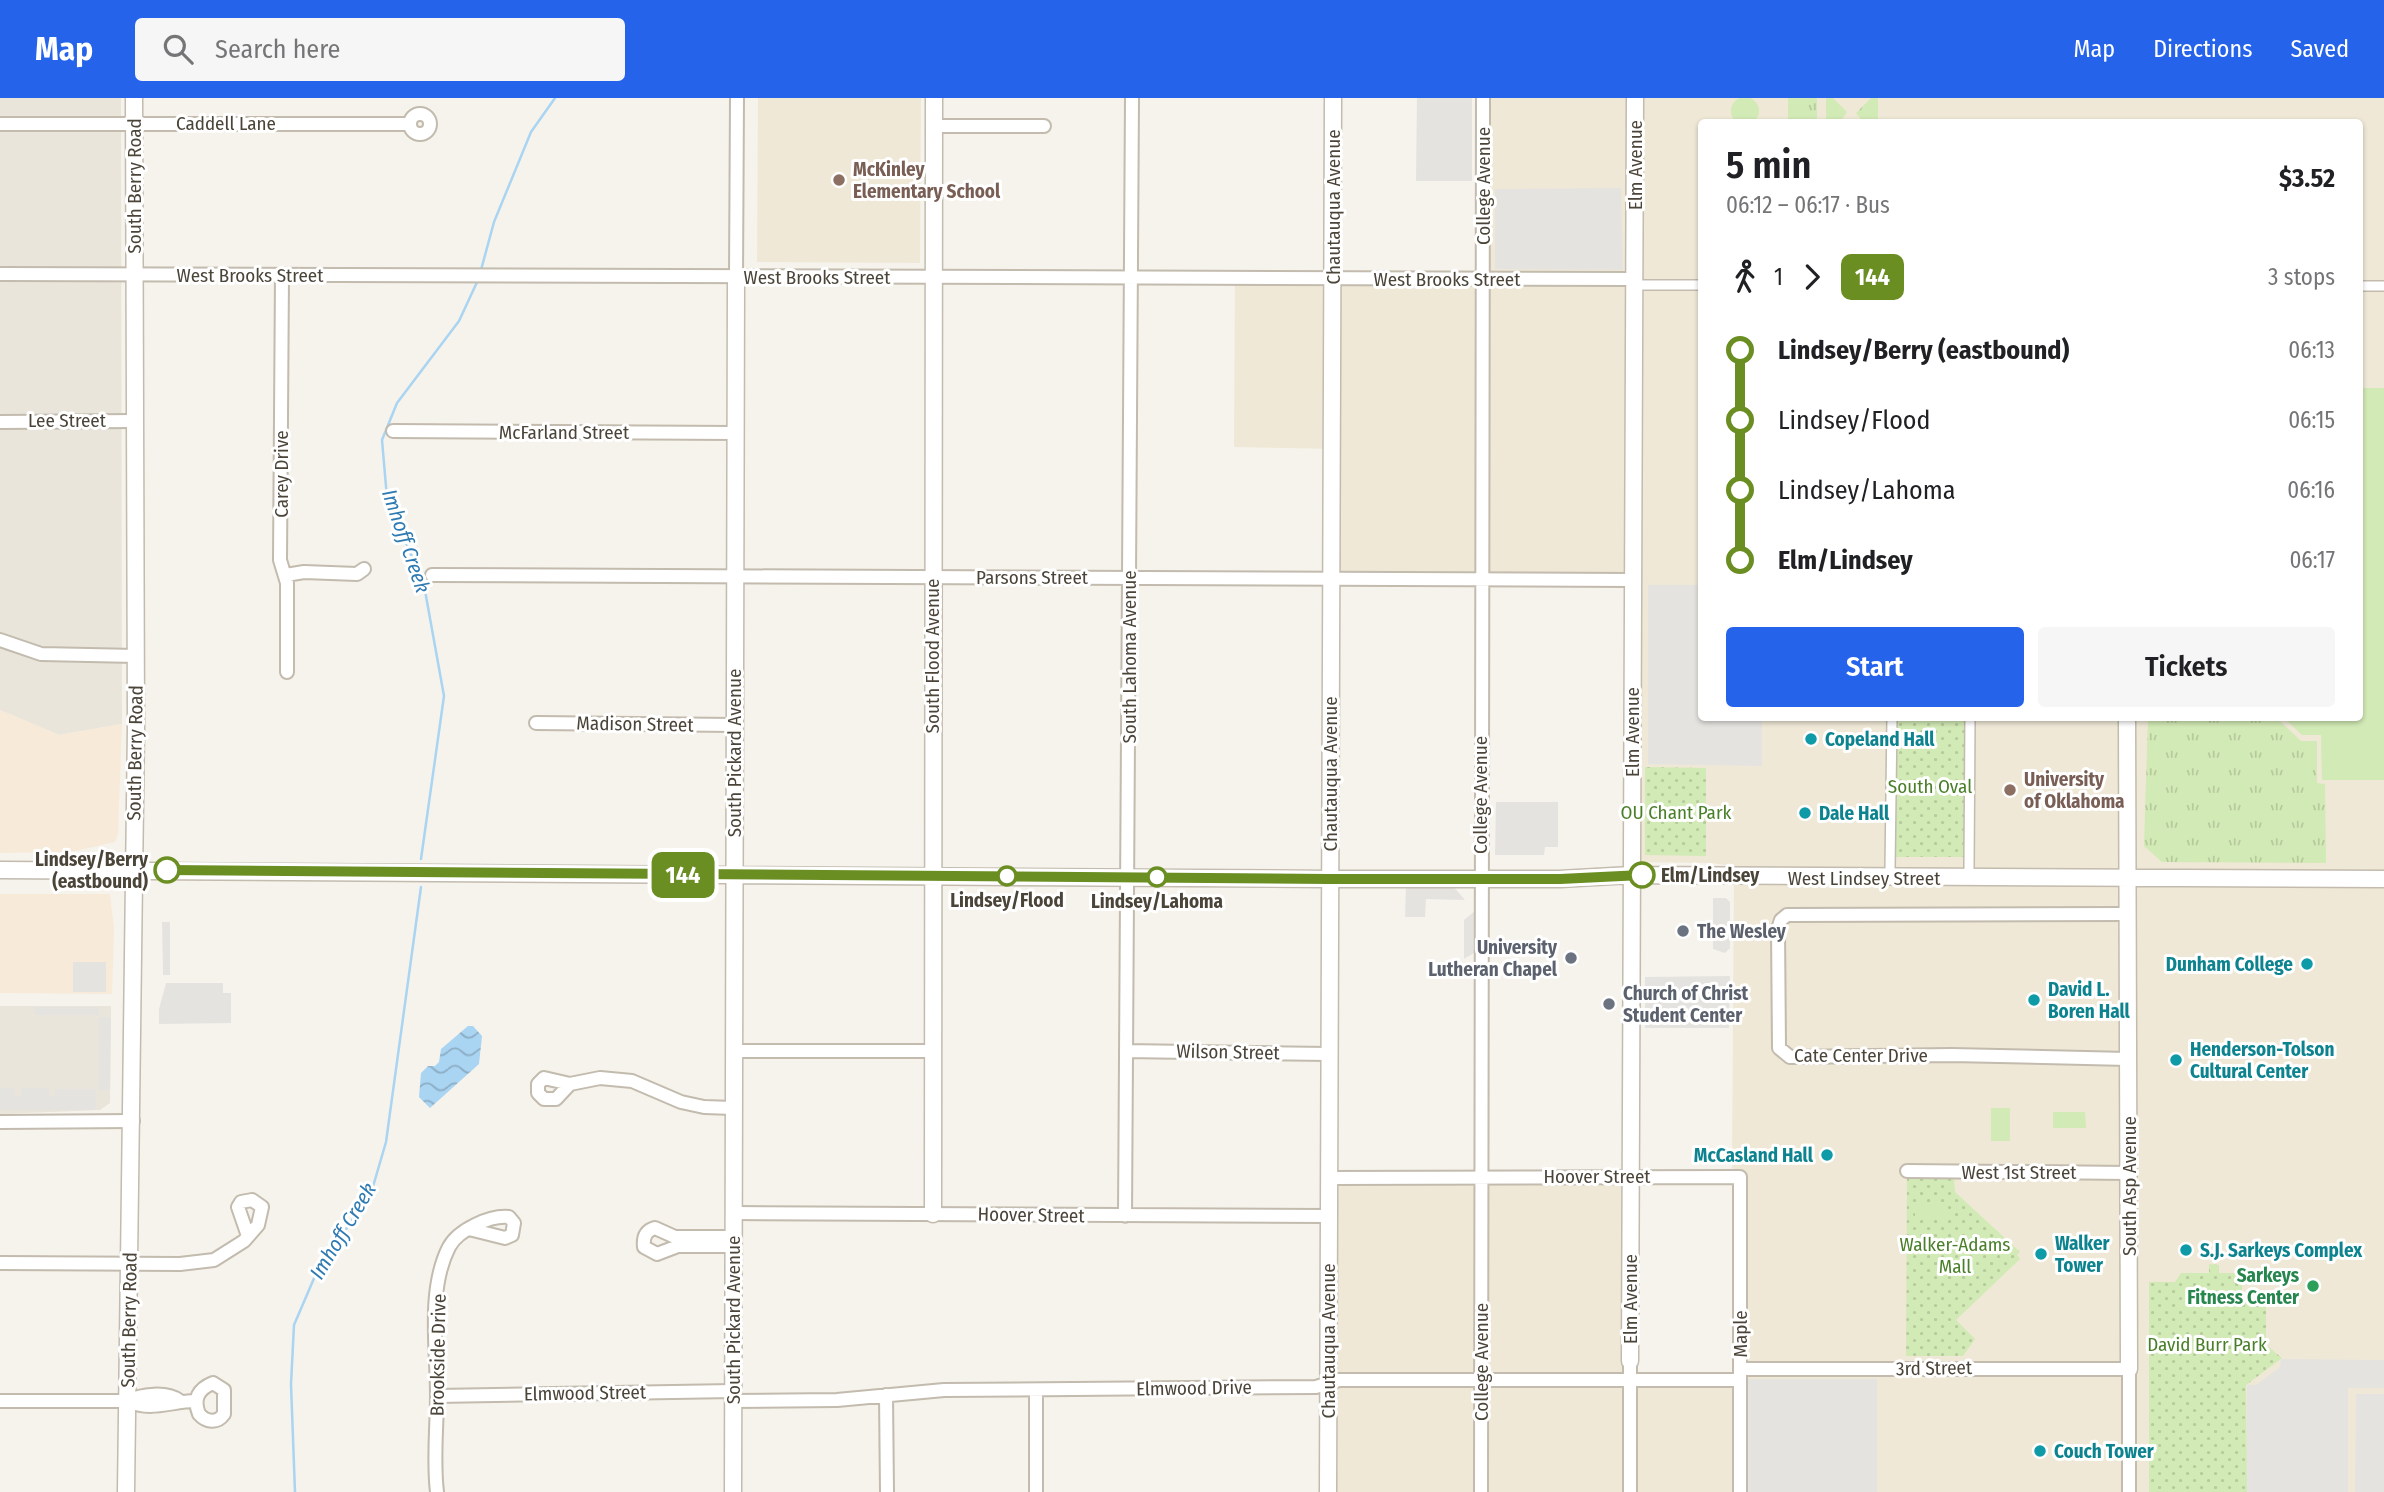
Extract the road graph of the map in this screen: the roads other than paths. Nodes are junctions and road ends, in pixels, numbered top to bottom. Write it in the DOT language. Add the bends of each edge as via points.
graph roads {
  1 [pos="134,98"];
  2 [pos="737,98"];
  3 [pos="934,98"];
  4 [pos="1132,98"];
  5 [pos="1333,98"];
  6 [pos="1483,98"];
  7 [pos="1635,98"];
  8 [pos="0,124"];
  9 [pos="134,124"];
  10 [pos="410,124"];
  11 [pos="934,126"];
  12 [pos="1044,127"];
  13 [pos="0,274"];
  14 [pos="135,274"];
  15 [pos="282,275"];
  16 [pos="736,277"];
  17 [pos="933,278"];
  18 [pos="1130,278"];
  19 [pos="1332,278"];
  20 [pos="1483,279"];
  21 [pos="1634,282"];
  22 [pos="1698,285"];
  23 [pos="2363,286"];
  24 [pos="2384,286"];
  25 [pos="135,421"];
  26 [pos="0,422"];
  27 [pos="393,431"];
  28 [pos="736,433"];
  29 [pos="364,569"];
  30 [pos="286,575"];
  31 [pos="432,575"];
  32 [pos="735,575"];
  33 [pos="932,576"];
  34 [pos="1129,577"];
  35 [pos="1331,578"];
  36 [pos="1481,578"];
  37 [pos="1632,580"];
  38 [pos="0,640"];
  39 [pos="136,656"];
  40 [pos="287,672"];
  41 [pos="1892,721"];
  42 [pos="1970,721"];
  43 [pos="2127,721"];
  44 [pos="536,723"];
  45 [pos="735,725"];
  46 [pos="1890,869"];
  47 [pos="1969,869"];
  48 [pos="0,870"];
  49 [pos="133,870"];
  50 [pos="734,875"];
  51 [pos="1631,875"];
  52 [pos="933,876"];
  53 [pos="1127,877"];
  54 [pos="1329,879"];
  55 [pos="1480,879"];
  56 [pos="2126,879"];
  57 [pos="2384,879"];
  58 [pos="2126,914"];
  59 [pos="733,1051"];
  60 [pos="933,1051"];
  61 [pos="1126,1051"];
  62 [pos="1329,1054"];
  63 [pos="2128,1059"];
  64 [pos="570,1084"];
  65 [pos="733,1108"];
  66 [pos="132,1121"];
  67 [pos="0,1122"];
  68 [pos="1908,1171"];
  69 [pos="2130,1173"];
  70 [pos="1631,1175"];
  71 [pos="1479,1176"];
  72 [pos="1740,1177"];
  73 [pos="1328,1178"];
  74 [pos="733,1213"];
  75 [pos="933,1214"];
  76 [pos="1125,1216"];
  77 [pos="1328,1216"];
  78 [pos="470,1229"];
  79 [pos="248,1236"];
  80 [pos="733,1242"];
  81 [pos="131,1262"];
  82 [pos="0,1263"];
  83 [pos="1630,1362"];
  84 [pos="2129,1368"];
  85 [pos="1740,1374"];
  86 [pos="1481,1379"];
  87 [pos="1630,1380"];
  88 [pos="1328,1383"];
  89 [pos="1036,1390"];
  90 [pos="886,1395"];
  91 [pos="437,1396"];
  92 [pos="733,1396"];
  93 [pos="0,1401"];
  94 [pos="128,1401"];
  95 [pos="195,1401"];
  96 [pos="126,1492"];
  97 [pos="437,1492"];
  98 [pos="733,1492"];
  99 [pos="887,1492"];
  100 [pos="1036,1492"];
  101 [pos="1328,1492"];
  102 [pos="1481,1492"];
  103 [pos="1630,1492"];
  104 [pos="1740,1492"];
  105 [pos="2129,1492"];
  1 -- 9 [label="street, South Berry Road"];
  2 -- 16 [label="street, South Pickard Avenue"];
  3 -- 11 [label="street, South Flood Avenue"];
  4 -- 18 [label="street, South Lahoma Avenue"];
  5 -- 19 [label="street, Chautauqua Avenue"];
  6 -- 20 [label="street, College Avenue"];
  7 -- 21 [label="street, Elm Avenue"];
  8 -- 9 [label="street, Caddell Lane"];
  9 -- 10 [label="street, Caddell Lane"];
  9 -- 14 [label="street, South Berry Road"];
  11 -- 12 [label="street"];
  11 -- 17 [label="street, South Flood Avenue"];
  13 -- 14 [label="street, West Brooks Street"];
  14 -- 15 [label="street, West Brooks Street"];
  14 -- 25 [label="street, South Berry Road"];
  15 -- 16 [label="street, West Brooks Street"];
  15 -- 30 [label="street, Carey Drive" via="280,560"];
  16 -- 17 [label="street, West Brooks Street"];
  16 -- 28 [label="street, South Pickard Avenue"];
  17 -- 18 [label="street, West Brooks Street"];
  17 -- 33 [label="street, South Flood Avenue"];
  18 -- 19 [label="street, West Brooks Street"];
  18 -- 34 [label="street, South Lahoma Avenue"];
  19 -- 20 [label="street, West Brooks Street"];
  19 -- 35 [label="street, Chautauqua Avenue"];
  20 -- 21 [label="street, West Brooks Street"];
  20 -- 36 [label="street, College Avenue"];
  21 -- 22 [label="street, West Brooks Street"];
  21 -- 37 [label="street, Elm Avenue"];
  23 -- 24 [label="street"];
  25 -- 26 [label="street, Lee Street"];
  25 -- 39 [label="street, South Berry Road"];
  27 -- 28 [label="street, McFarland Street"];
  28 -- 32 [label="street, South Pickard Avenue"];
  29 -- 30 [label="street" via="357,574"];
  30 -- 40 [label="street, Carey Drive"];
  31 -- 32 [label="street, Parsons Street"];
  32 -- 33 [label="street, Parsons Street"];
  32 -- 45 [label="street, South Pickard Avenue"];
  33 -- 34 [label="street, Parsons Street"];
  33 -- 52 [label="street, South Flood Avenue"];
  34 -- 35 [label="street, Parsons Street"];
  34 -- 53 [label="street, South Lahoma Avenue"];
  35 -- 36 [label="street, Parsons Street"];
  35 -- 54 [label="street, Chautauqua Avenue"];
  36 -- 37 [label="street, Parsons Street"];
  36 -- 55 [label="street, College Avenue"];
  37 -- 51 [label="street, Elm Avenue"];
  38 -- 39 [label="street" via="41,654"];
  39 -- 49 [label="street, South Berry Road"];
  41 -- 46 [label="street"];
  42 -- 47 [label="street"];
  43 -- 56 [label="street, South Asp Avenue"];
  44 -- 45 [label="street, Madison Street"];
  45 -- 50 [label="street, South Pickard Avenue"];
  48 -- 49 [label="street, West Lindsey Street"];
  49 -- 50 [label="street, West Lindsey Street"];
  49 -- 66 [label="street, South Berry Road"];
  50 -- 52 [label="street, West Lindsey Street"];
  50 -- 59 [label="street, South Pickard Avenue"];
  51 -- 55 [label="street, West Lindsey Street"];
  51 -- 56 [label="street, West Lindsey Street"];
  51 -- 70 [label="street, Elm Avenue"];
  52 -- 53 [label="street, West Lindsey Street"];
  52 -- 60 [label="street, South Flood Avenue"];
  53 -- 54 [label="street, West Lindsey Street"];
  53 -- 61 [label="street, South Lahoma Avenue"];
  54 -- 55 [label="street, West Lindsey Street"];
  54 -- 62 [label="street, Chautauqua Avenue"];
  55 -- 71 [label="street, College Avenue"];
  56 -- 57 [label="street, West Lindsey Street"];
  56 -- 58 [label="street, South Asp Avenue"];
  58 -- 63 [label="street, South Asp Avenue"];
  58 -- 63 [label="street, Cate Center Drive" via="1792,914 1779,923 1777,978 1779,1048 1790,1057"];
  59 -- 60 [label="street"];
  59 -- 65 [label="street, South Pickard Avenue"];
  60 -- 75 [label="street, South Flood Avenue"];
  61 -- 62 [label="street, Wilson Street"];
  61 -- 76 [label="street, South Lahoma Avenue"];
  62 -- 73 [label="street, Chautauqua Avenue"];
  63 -- 69 [label="street, South Asp Avenue"];
  64 -- 65 [label="street" via="600,1078 632,1081 681,1102"];
  65 -- 74 [label="street, South Pickard Avenue"];
  66 -- 67 [label="street"];
  66 -- 81 [label="street, South Berry Road"];
  68 -- 69 [label="street, West 1st Street"];
  69 -- 84 [label="street, South Asp Avenue"];
  70 -- 71 [label="street, Hoover Street"];
  70 -- 72 [label="street, Hoover Street"];
  70 -- 83 [label="street, Elm Avenue"];
  71 -- 73 [label="street, Hoover Street"];
  71 -- 86 [label="street, College Avenue"];
  72 -- 85 [label="street, Maple"];
  73 -- 77 [label="street, Chautauqua Avenue"];
  74 -- 75 [label="street, Hoover Street"];
  74 -- 80 [label="street, South Pickard Avenue"];
  75 -- 76 [label="street, Hoover Street"];
  76 -- 77 [label="street, Hoover Street"];
  77 -- 88 [label="street, Chautauqua Avenue"];
  78 -- 91 [label="street, Brookside Drive" via="449,1246 439,1284"];
  79 -- 81 [label="street" via="214,1260"];
  80 -- 80 [label="street" via="676,1237 655,1228 644,1239 645,1247 657,1254 678,1246"];
  80 -- 92 [label="street, South Pickard Avenue"];
  81 -- 82 [label="street"];
  81 -- 94 [label="street, South Berry Road"];
  83 -- 87 [label="street, Elm Avenue"];
  84 -- 85 [label="street, 3rd Street"];
  84 -- 105 [label="street, South Asp Avenue"];
  85 -- 87 [label="street, Elmwood Drive"];
  85 -- 104 [label="street, Maple"];
  86 -- 87 [label="street, Elmwood Drive"];
  86 -- 88 [label="street, Elmwood Drive"];
  86 -- 102 [label="street, College Avenue"];
  87 -- 103 [label="street, Elm Avenue"];
  88 -- 89 [label="street, Elmwood Drive" via="1316,1387"];
  88 -- 101 [label="street, Chautauqua Avenue"];
  89 -- 90 [label="street, Elmwood Drive"];
  89 -- 100 [label="street"];
  90 -- 92 [label="street, Elmwood Drive" via="817,1401"];
  90 -- 99 [label="street"];
  91 -- 92 [label="street, Elmwood Street"];
  91 -- 97 [label="street, Brookside Drive"];
  92 -- 98 [label="street, South Pickard Avenue"];
  93 -- 94 [label="street"];
  94 -- 95 [label="street" via="138,1406"];
  94 -- 96 [label="street, South Berry Road"];
}
